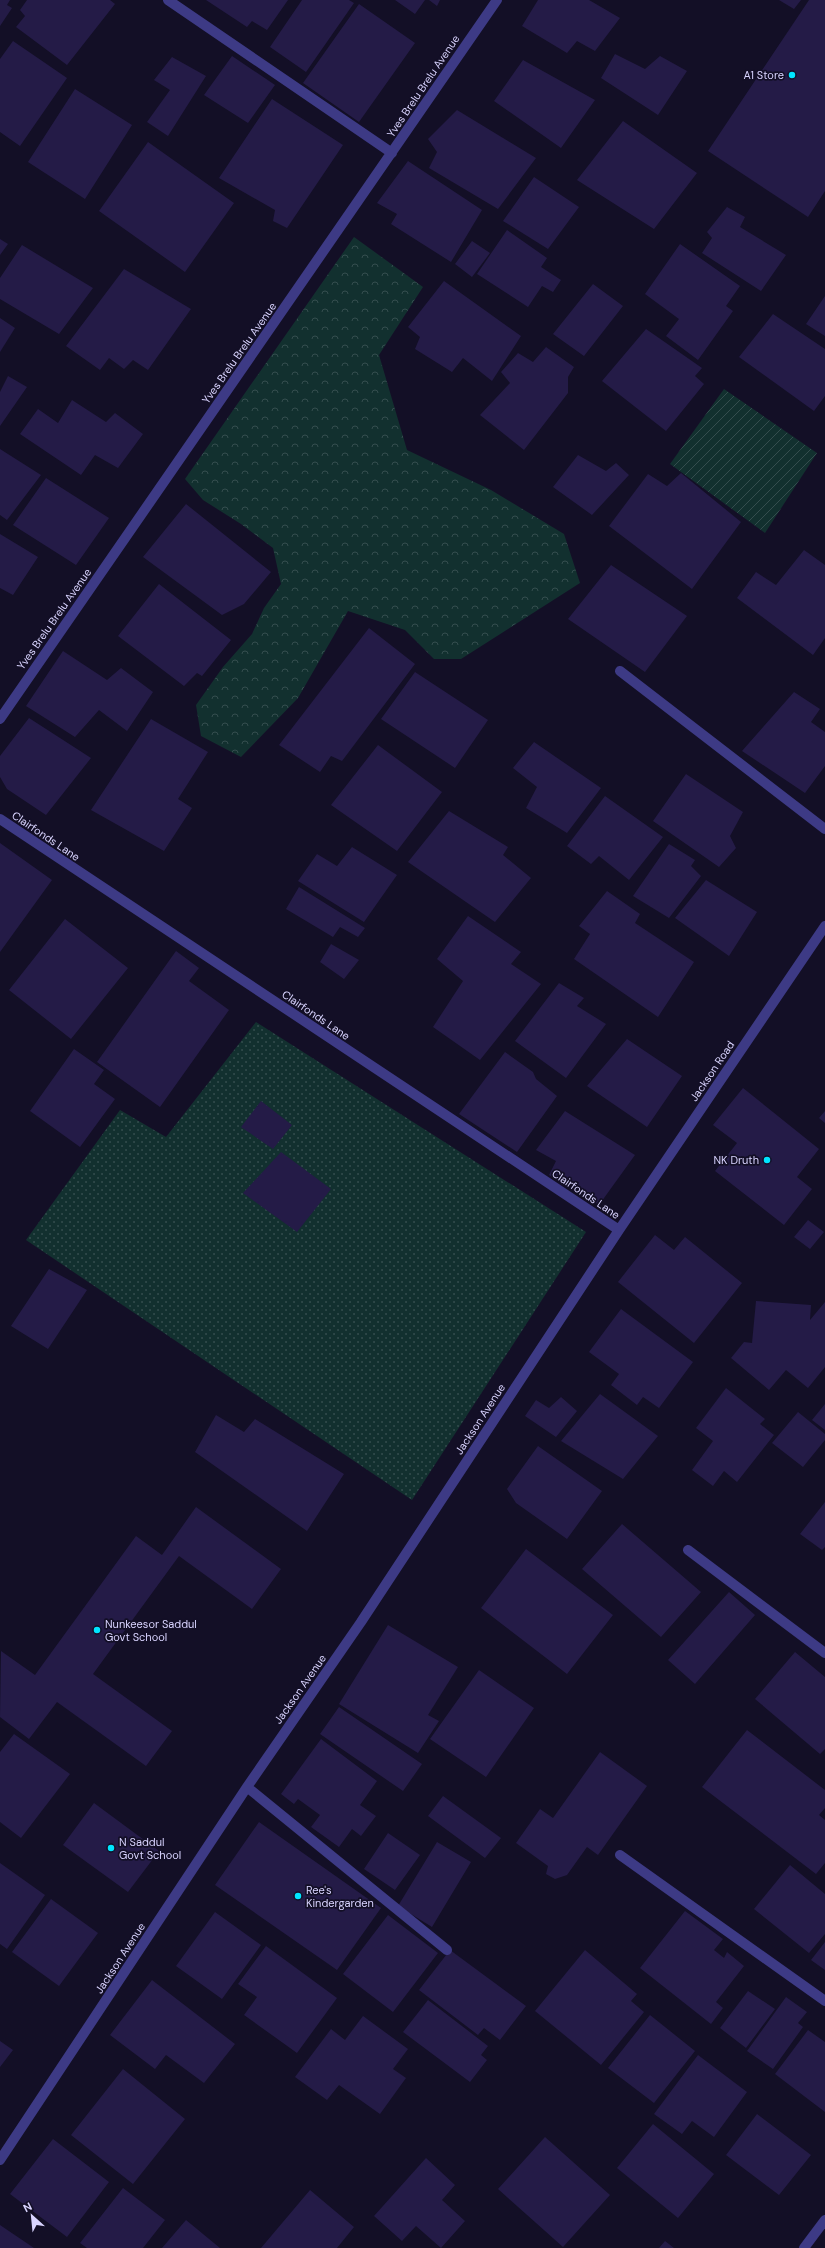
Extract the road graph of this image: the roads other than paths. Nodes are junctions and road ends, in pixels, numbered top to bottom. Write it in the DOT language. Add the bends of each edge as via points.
graph roads {
  1 [pos="168,0"];
  2 [pos="497,0"];
  3 [pos="392,153"];
  4 [pos="620,671"];
  5 [pos="0,719"];
  6 [pos="0,819"];
  7 [pos="825,829"];
  8 [pos="825,926"];
  9 [pos="619,1230"];
  10 [pos="688,1550"];
  11 [pos="825,1653"];
  12 [pos="247,1787"];
  13 [pos="620,1855"];
  14 [pos="447,1950"];
  15 [pos="825,2001"];
  16 [pos="0,2160"];
  17 [pos="825,2220"];
  18 [pos="804,2248"];
  1 -- 3 [label="street"];
  2 -- 3 [label="street, Yves Brelu Brelu Avenue"];
  3 -- 5 [label="street, Yves Brelu Brelu Avenue"];
  4 -- 7 [label="street"];
  6 -- 9 [label="street, Clairfonds Lane"];
  8 -- 9 [label="street, Jackson Road"];
  9 -- 12 [label="street, Jackson Avenue" via="361,1622"];
  10 -- 11 [label="street"];
  12 -- 14 [label="street"];
  12 -- 16 [label="street, Jackson Avenue"];
  13 -- 15 [label="street"];
  17 -- 18 [label="street"];
}
